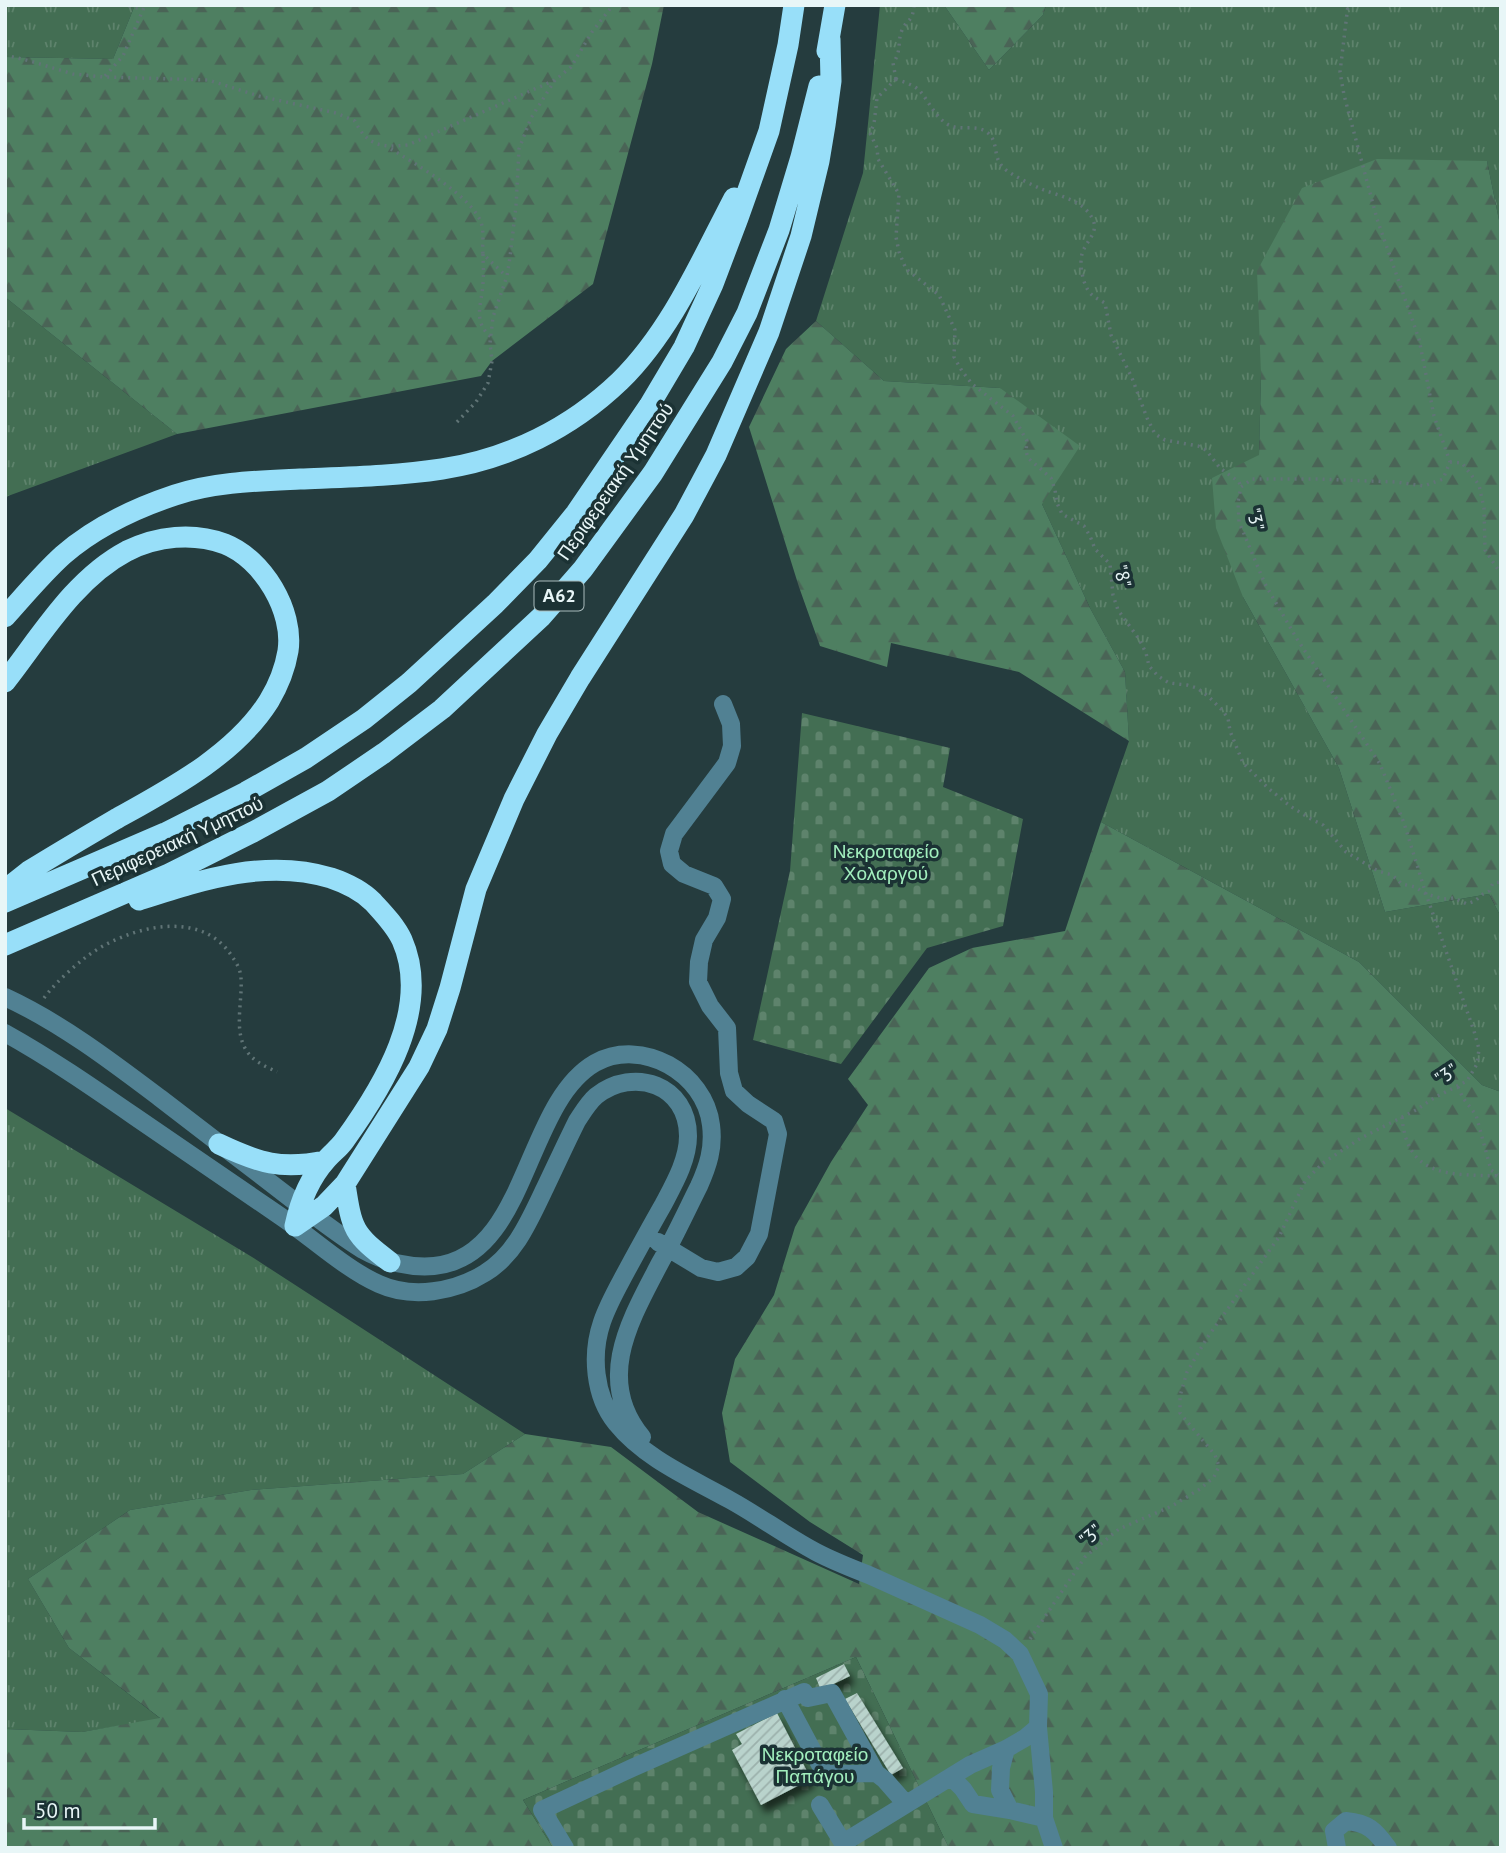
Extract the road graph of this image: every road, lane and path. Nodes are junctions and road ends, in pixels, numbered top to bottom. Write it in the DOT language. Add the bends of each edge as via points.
graph roads {
  1 [pos="122,5"];
  2 [pos="613,5"];
  3 [pos="794,5"];
  4 [pos="835,5"];
  5 [pos="914,5"];
  6 [pos="1348,5"];
  7 [pos="144,7"];
  8 [pos="830,39"];
  9 [pos="5,55"];
  10 [pos="104,77"];
  11 [pos="896,79"];
  12 [pos="555,80"];
  13 [pos="769,131"];
  14 [pos="389,147"];
  15 [pos="483,254"];
  16 [pos="506,276"];
  17 [pos="491,337"];
  18 [pos="457,422"];
  19 [pos="1450,462"];
  20 [pos="1241,487"];
  21 [pos="1501,574"];
  22 [pos="5,617"];
  23 [pos="5,682"];
  24 [pos="723,705"];
  25 [pos="1501,882"];
  26 [pos="5,891"];
  27 [pos="1426,894"];
  28 [pos="5,902"];
  29 [pos="37,931"];
  30 [pos="5,945"];
  31 [pos="5,997"];
  32 [pos="34,1010"];
  33 [pos="5,1033"];
  34 [pos="277,1072"];
  35 [pos="1458,1087"];
  36 [pos="1402,1117"];
  37 [pos="219,1144"];
  38 [pos="325,1161"];
  39 [pos="1500,1176"];
  40 [pos="345,1184"];
  41 [pos="306,1209"];
  42 [pos="295,1227"];
  43 [pos="646,1235"];
  44 [pos="668,1249"];
  45 [pos="390,1262"];
  46 [pos="730,1500"];
  47 [pos="1020,1654"];
  48 [pos="785,1699"];
  49 [pos="1038,1727"];
  50 [pos="1006,1749"];
  51 [pos="876,1773"];
  52 [pos="951,1777"];
  53 [pos="906,1804"];
  54 [pos="820,1805"];
  55 [pos="1010,1810"];
  56 [pos="1044,1818"];
  57 [pos="844,1846"];
  58 [pos="565,1848"];
  59 [pos="1054,1848"];
  60 [pos="1336,1848"];
  61 [pos="1388,1848"];
  1 -- 7 [label="path"];
  2 -- 12 [label="path" via="571,66"];
  3 -- 13 [label="highway, Περιφερειακή Υμηττού / Α62"];
  4 -- 8 [label="highway, Περιφερειακή Υμηττού / Α62"];
  5 -- 11 [label="path" via="893,64"];
  6 -- 19 [label="path" via="1340,72 1344,95 1377,219 1419,339 1434,416"];
  7 -- 10 [label="path" via="122,56"];
  8 -- 29 [label="highway, Περιφερειακή Υμηττού / Α62" via="802,157 747,313 653,473 583,569 541,617 442,709 328,791 169,874"];
  8 -- 40 [label="highway" via="831,81 819,161 801,236 769,331 716,455 684,515 580,678 514,799 476,889 437,1029 419,1068"];
  9 -- 10 [label="path" via="73,74"];
  10 -- 14 [label="path" via="208,80 336,113 355,121 361,134 376,145"];
  11 -- 20 [label="path" via="919,91 948,126 990,135 995,156 1006,169 1086,210 1094,230 1082,252 1085,285 1105,303 1111,335 1155,434 1206,450"];
  11 -- 27 [label="path, \"8\"" via="877,98 870,133 878,159 900,194 896,237 906,269 939,295 955,330 954,357 962,370 972,384 1013,416 1027,441 1028,458 1051,478 1062,513 1084,526 1095,549 1110,564 1118,610 1139,639 1149,666 1169,683 1196,688 1209,697 1228,718 1243,763 1290,806 1323,825 1361,863"];
  12 -- 14 [label="path" via="408,145"];
  12 -- 16 [label="path" via="531,118 519,149"];
  13 -- 22 [label="highway" via="670,317 646,353 591,406 558,428 525,445 444,469 222,485 177,495 98,530 64,554"];
  13 -- 28 [label="highway, Περιφερειακή Υμηττού / Α62" via="713,284 684,347 576,513 495,604 410,683 306,758 165,833"];
  14 -- 15 [label="path" via="471,206 482,224"];
  15 -- 16 [label="path"];
  15 -- 17 [label="path" via="479,313 483,331"];
  16 -- 17 [label="path"];
  17 -- 18 [label="path" via="488,383"];
  19 -- 20 [label="path, \"3\"" via="1443,479 1424,486 1316,478 1252,479"];
  19 -- 21 [label="path" via="1462,463 1479,485 1485,550"];
  20 -- 27 [label="path, \"3\"" via="1239,522 1265,584 1380,764"];
  23 -- 26 [label="highway" via="84,583 127,552 154,541 201,538 226,544 244,555 277,593 287,626 282,677 246,730 201,770 29,871"];
  24 -- 44 [label="street" via="731,724 727,763 674,834 669,851 672,864 714,886 722,899 704,940 698,982 727,1028 734,1091 774,1121 778,1134 759,1234 747,1257 736,1267 718,1272"];
  25 -- 27 [label="path, \"8\"" via="1493,883 1489,891 1467,904"];
  27 -- 35 [label="path, \"3\"" via="1479,1049 1477,1065"];
  29 -- 30 [label="highway, Περιφερειακή Υμηττού / Α62"];
  29 -- 38 [label="highway" via="183,886 253,870 314,873 367,896 402,939 411,999 395,1055 372,1102"];
  31 -- 32 [label="street"];
  32 -- 34 [label="path" via="57,982 88,956 124,936 160,927 202,930 233,957 241,975 240,1030 246,1049 256,1061"];
  32 -- 37 [label="street"];
  33 -- 42 [label="street" via="37,1050"];
  35 -- 36 [label="path, \"3\""];
  35 -- 39 [label="path" via="1476,1115 1491,1170"];
  36 -- 39 [label="path" via="1420,1161 1447,1174"];
  36 -- 47 [label="path, \"3\"" via="1323,1163 1305,1181 1279,1237 1187,1372 1180,1413 1215,1455 1219,1466 1214,1476 1172,1506 1119,1529 1085,1557"];
  37 -- 38 [label="highway" via="278,1164"];
  37 -- 41 [label="street"];
  38 -- 41 [label="highway" via="308,1186"];
  40 -- 41 [label="highway" via="334,1197"];
  40 -- 45 [label="highway" via="356,1232"];
  41 -- 42 [label="highway"];
  41 -- 45 [label="street" via="364,1251"];
  42 -- 43 [label="street" via="379,1284 419,1292 467,1283 502,1261 515,1244 585,1107 610,1088 641,1081 669,1093 680,1106 688,1138 672,1186"];
  43 -- 44 [label="street"];
  43 -- 46 [label="street" via="604,1315 596,1354 599,1388 615,1423 629,1436 666,1465"];
  44 -- 45 [label="street" via="708,1164 711,1122 693,1084 677,1069 639,1055 617,1056 597,1062 567,1089 508,1206 478,1248 435,1266"];
  44 -- 46 [label="street" via="626,1333 619,1360 624,1408 647,1441"];
  46 -- 47 [label="street" via="817,1553 980,1625"];
  47 -- 49 [label="street" via="1040,1695"];
  48 -- 51 [label="street" via="825,1774"];
  48 -- 51 [label="street" via="804,1692 808,1698 832,1693"];
  48 -- 58 [label="street" via="542,1810"];
  49 -- 50 [label="street"];
  49 -- 56 [label="street"];
  50 -- 52 [label="street"];
  50 -- 55 [label="street" via="1000,1790"];
  51 -- 53 [label="street"];
  52 -- 53 [label="street"];
  52 -- 55 [label="street" via="973,1804"];
  53 -- 57 [label="street"];
  54 -- 57 [label="street"];
  55 -- 56 [label="street"];
  56 -- 59 [label="street"];
  60 -- 61 [label="street" via="1334,1831 1346,1821 1362,1822 1378,1833"];
}
